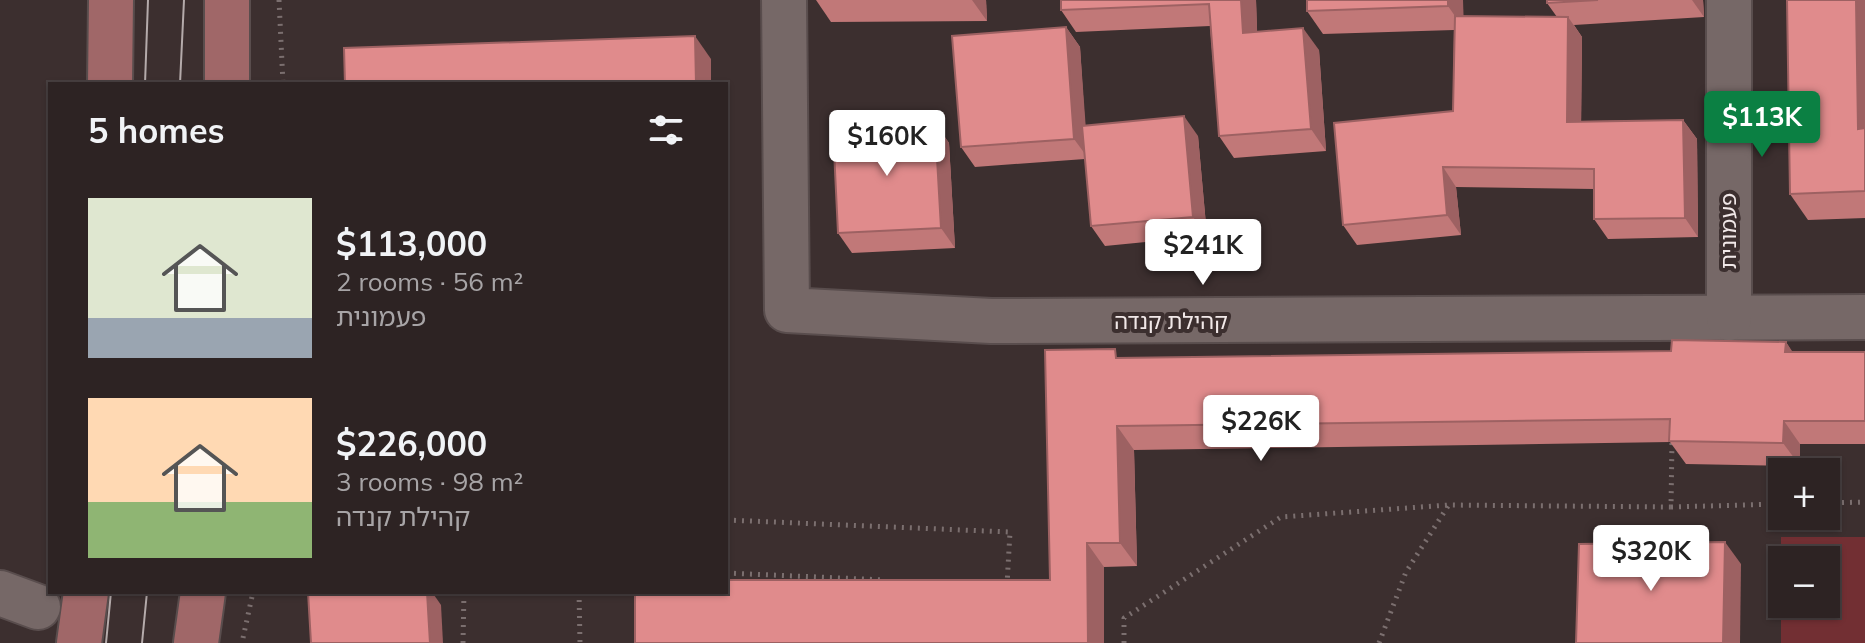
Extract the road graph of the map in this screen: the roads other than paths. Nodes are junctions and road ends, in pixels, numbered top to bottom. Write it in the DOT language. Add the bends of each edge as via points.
graph roads {
  1 [pos="111,0"];
  2 [pos="227,0"];
  3 [pos="784,0"];
  4 [pos="1729,0"];
  5 [pos="110,82"];
  6 [pos="227,82"];
  7 [pos="1865,317"];
  8 [pos="1729,318"];
  9 [pos="86,594"];
  10 [pos="203,594"];
  11 [pos="79,643"];
  12 [pos="196,643"];
  1 -- 5 [label="main road"];
  2 -- 6 [label="main road"];
  3 -- 8 [label="street, קהילת קנדה" via="787,310 991,321"];
  4 -- 8 [label="street, פעמונית"];
  7 -- 8 [label="street, קהילת קנדה"];
  9 -- 11 [label="main road"];
  10 -- 12 [label="main road"];
}
